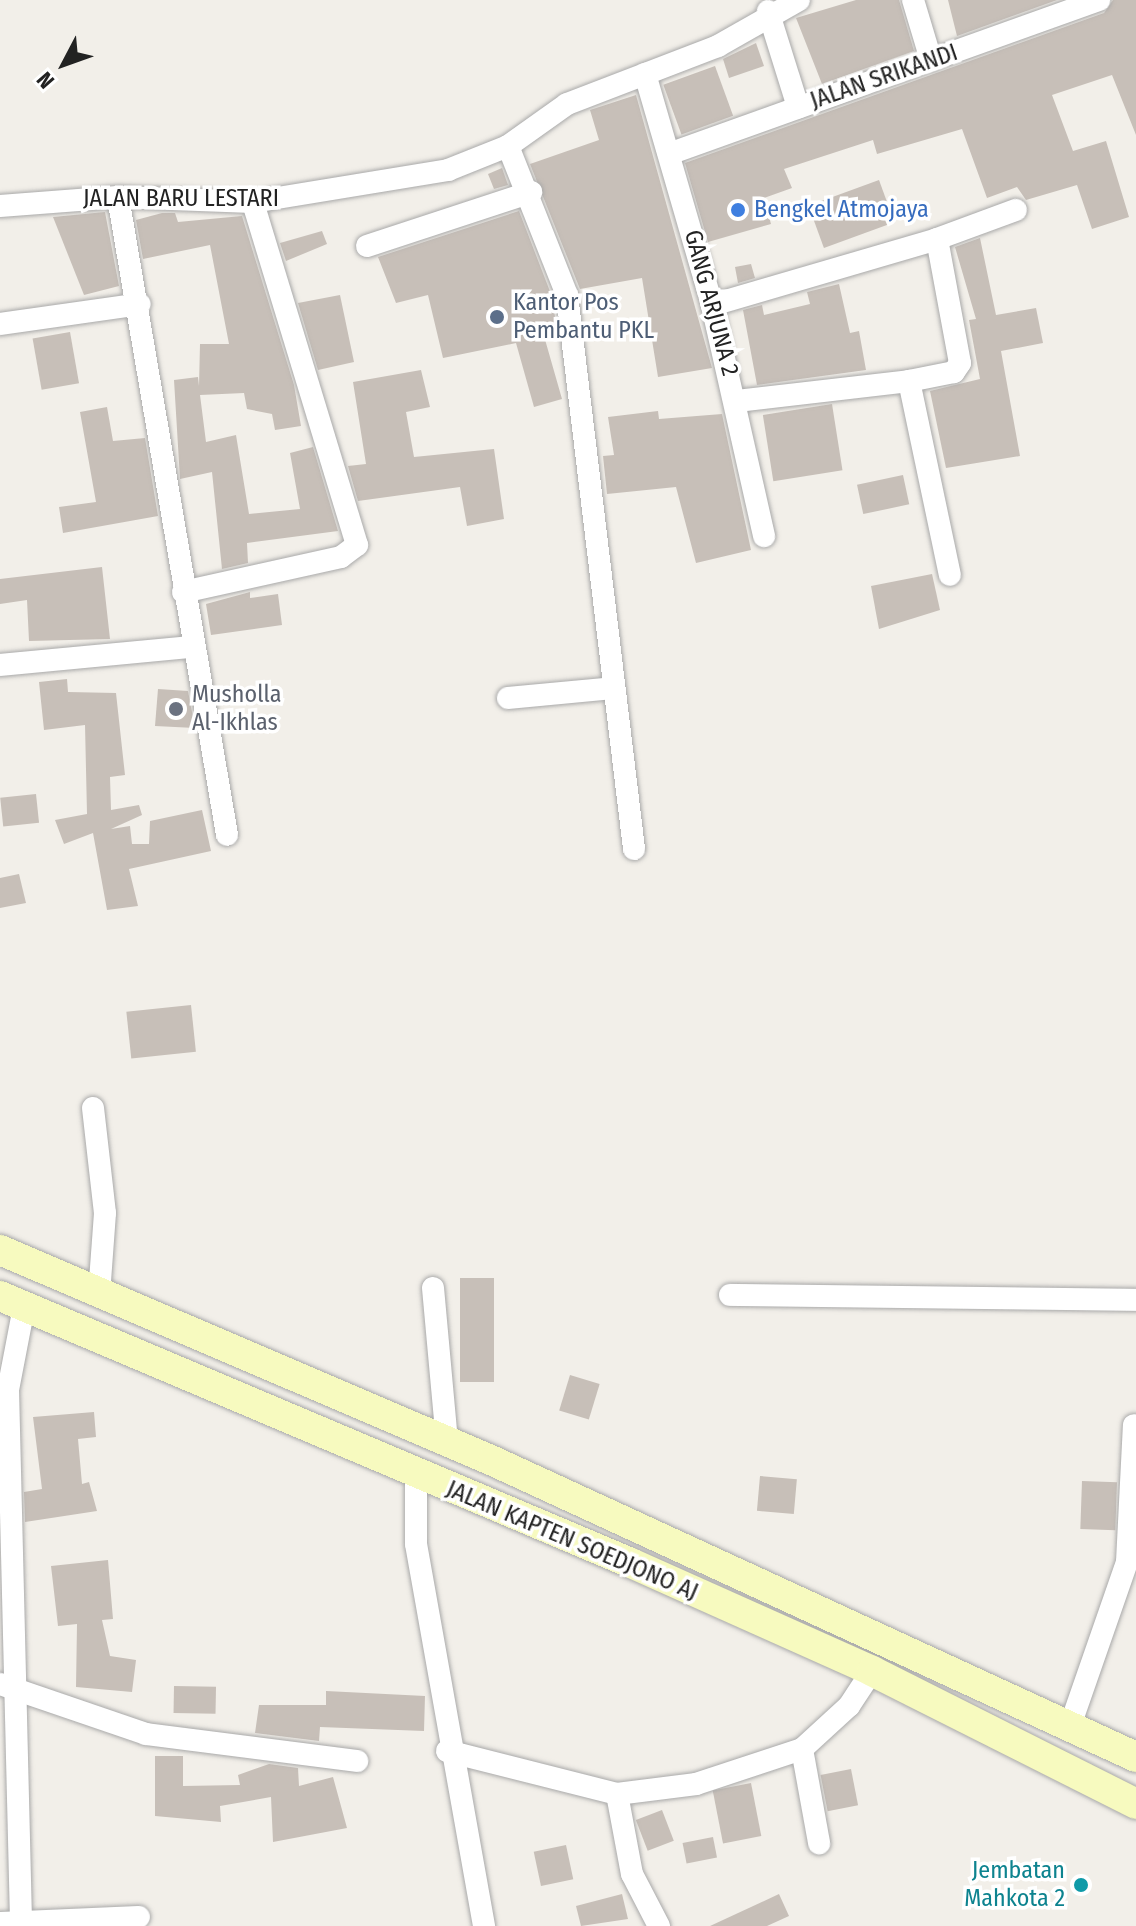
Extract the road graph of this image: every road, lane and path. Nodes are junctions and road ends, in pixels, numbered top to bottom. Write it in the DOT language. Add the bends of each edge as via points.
graph roads {
  1 [pos="799,0"];
  2 [pos="913,0"];
  3 [pos="1099,0"];
  4 [pos="768,11"];
  5 [pos="931,60"];
  6 [pos="645,74"];
  7 [pos="798,107"];
  8 [pos="508,146"];
  9 [pos="669,154"];
  10 [pos="531,192"];
  11 [pos="118,197"];
  12 [pos="253,202"];
  13 [pos="0,206"];
  14 [pos="1016,210"];
  15 [pos="937,239"];
  16 [pos="367,246"];
  17 [pos="140,304"];
  18 [pos="712,305"];
  19 [pos="0,324"];
  20 [pos="909,381"];
  21 [pos="737,401"];
  22 [pos="764,536"];
  23 [pos="950,575"];
  24 [pos="183,592"];
  25 [pos="191,647"];
  26 [pos="0,665"];
  27 [pos="613,688"];
  28 [pos="508,698"];
  29 [pos="227,835"];
  30 [pos="634,849"];
  31 [pos="93,1108"];
  32 [pos="0,1250"];
  33 [pos="433,1288"];
  34 [pos="99,1295"];
  35 [pos="730,1295"];
  36 [pos="1136,1300"];
  37 [pos="12,1302"];
  38 [pos="1134,1425"];
  39 [pos="447,1442"];
  40 [pos="493,1461"];
  41 [pos="416,1475"];
  42 [pos="478,1501"];
  43 [pos="872,1671"];
  44 [pos="5,1684"];
  45 [pos="1071,1723"];
  46 [pos="802,1749"];
  47 [pos="447,1751"];
  48 [pos="1136,1757"];
  49 [pos="357,1761"];
  50 [pos="617,1794"];
  51 [pos="1136,1804"];
  52 [pos="819,1843"];
  53 [pos="139,1917"];
  54 [pos="10,1922"];
  55 [pos="484,1926"];
  56 [pos="659,1926"];
  1 -- 4 [label="street, JALAN BARU LESTARI"];
  2 -- 5 [label="street"];
  3 -- 5 [label="street, JALAN SRIKANDI"];
  4 -- 6 [label="street, JALAN BARU LESTARI" via="718,46"];
  4 -- 7 [label="street"];
  5 -- 7 [label="street, JALAN SRIKANDI"];
  6 -- 8 [label="street, JALAN BARU LESTARI" via="567,104"];
  6 -- 9 [label="street, GANG ARJUNA 2"];
  7 -- 9 [label="street, JALAN SRIKANDI"];
  8 -- 10 [label="street"];
  8 -- 12 [label="street, JALAN BARU LESTARI" via="421,176"];
  9 -- 18 [label="street, GANG ARJUNA 2"];
  10 -- 16 [label="street"];
  10 -- 27 [label="street" via="567,295"];
  11 -- 12 [label="street, JALAN BARU LESTARI"];
  11 -- 13 [label="street, JALAN BARU LESTARI"];
  11 -- 17 [label="street"];
  12 -- 24 [label="street" via="357,545 341,557"];
  14 -- 15 [label="street"];
  15 -- 18 [label="street"];
  15 -- 20 [label="street" via="960,363 954,372"];
  17 -- 19 [label="street"];
  17 -- 24 [label="street"];
  18 -- 21 [label="street, GANG ARJUNA 2"];
  20 -- 21 [label="street"];
  20 -- 23 [label="street"];
  21 -- 22 [label="street, GANG ARJUNA 2"];
  24 -- 25 [label="street"];
  25 -- 26 [label="street"];
  25 -- 29 [label="street"];
  27 -- 28 [label="street"];
  27 -- 30 [label="street"];
  31 -- 34 [label="street" via="105,1213"];
  32 -- 34 [label="main road, JALAN KAPTEN SOEDJONO AJ"];
  33 -- 39 [label="street"];
  34 -- 39 [label="main road, JALAN KAPTEN SOEDJONO AJ"];
  35 -- 36 [label="street"];
  37 -- 41 [label="main road, JALAN KAPTEN SOEDJONO AJ"];
  37 -- 44 [label="street"];
  38 -- 45 [label="street" via="1127,1562"];
  39 -- 40 [label="main road, JALAN KAPTEN SOEDJONO AJ"];
  40 -- 42 [label="main road"];
  40 -- 45 [label="main road, JALAN KAPTEN SOEDJONO AJ"];
  41 -- 42 [label="main road, JALAN KAPTEN SOEDJONO AJ"];
  41 -- 47 [label="street" via="416,1544"];
  42 -- 43 [label="main road, JALAN KAPTEN SOEDJONO AJ"];
  43 -- 46 [label="street" via="849,1706"];
  43 -- 51 [label="main road, JALAN KAPTEN SOEDJONO AJ"];
  44 -- 49 [label="street" via="146,1734"];
  44 -- 54 [label="street"];
  45 -- 48 [label="main road, JALAN KAPTEN SOEDJONO AJ"];
  46 -- 50 [label="street" via="696,1784"];
  46 -- 52 [label="street"];
  47 -- 50 [label="street"];
  47 -- 55 [label="street"];
  50 -- 56 [label="street" via="632,1874"];
  53 -- 54 [label="street"];
}
